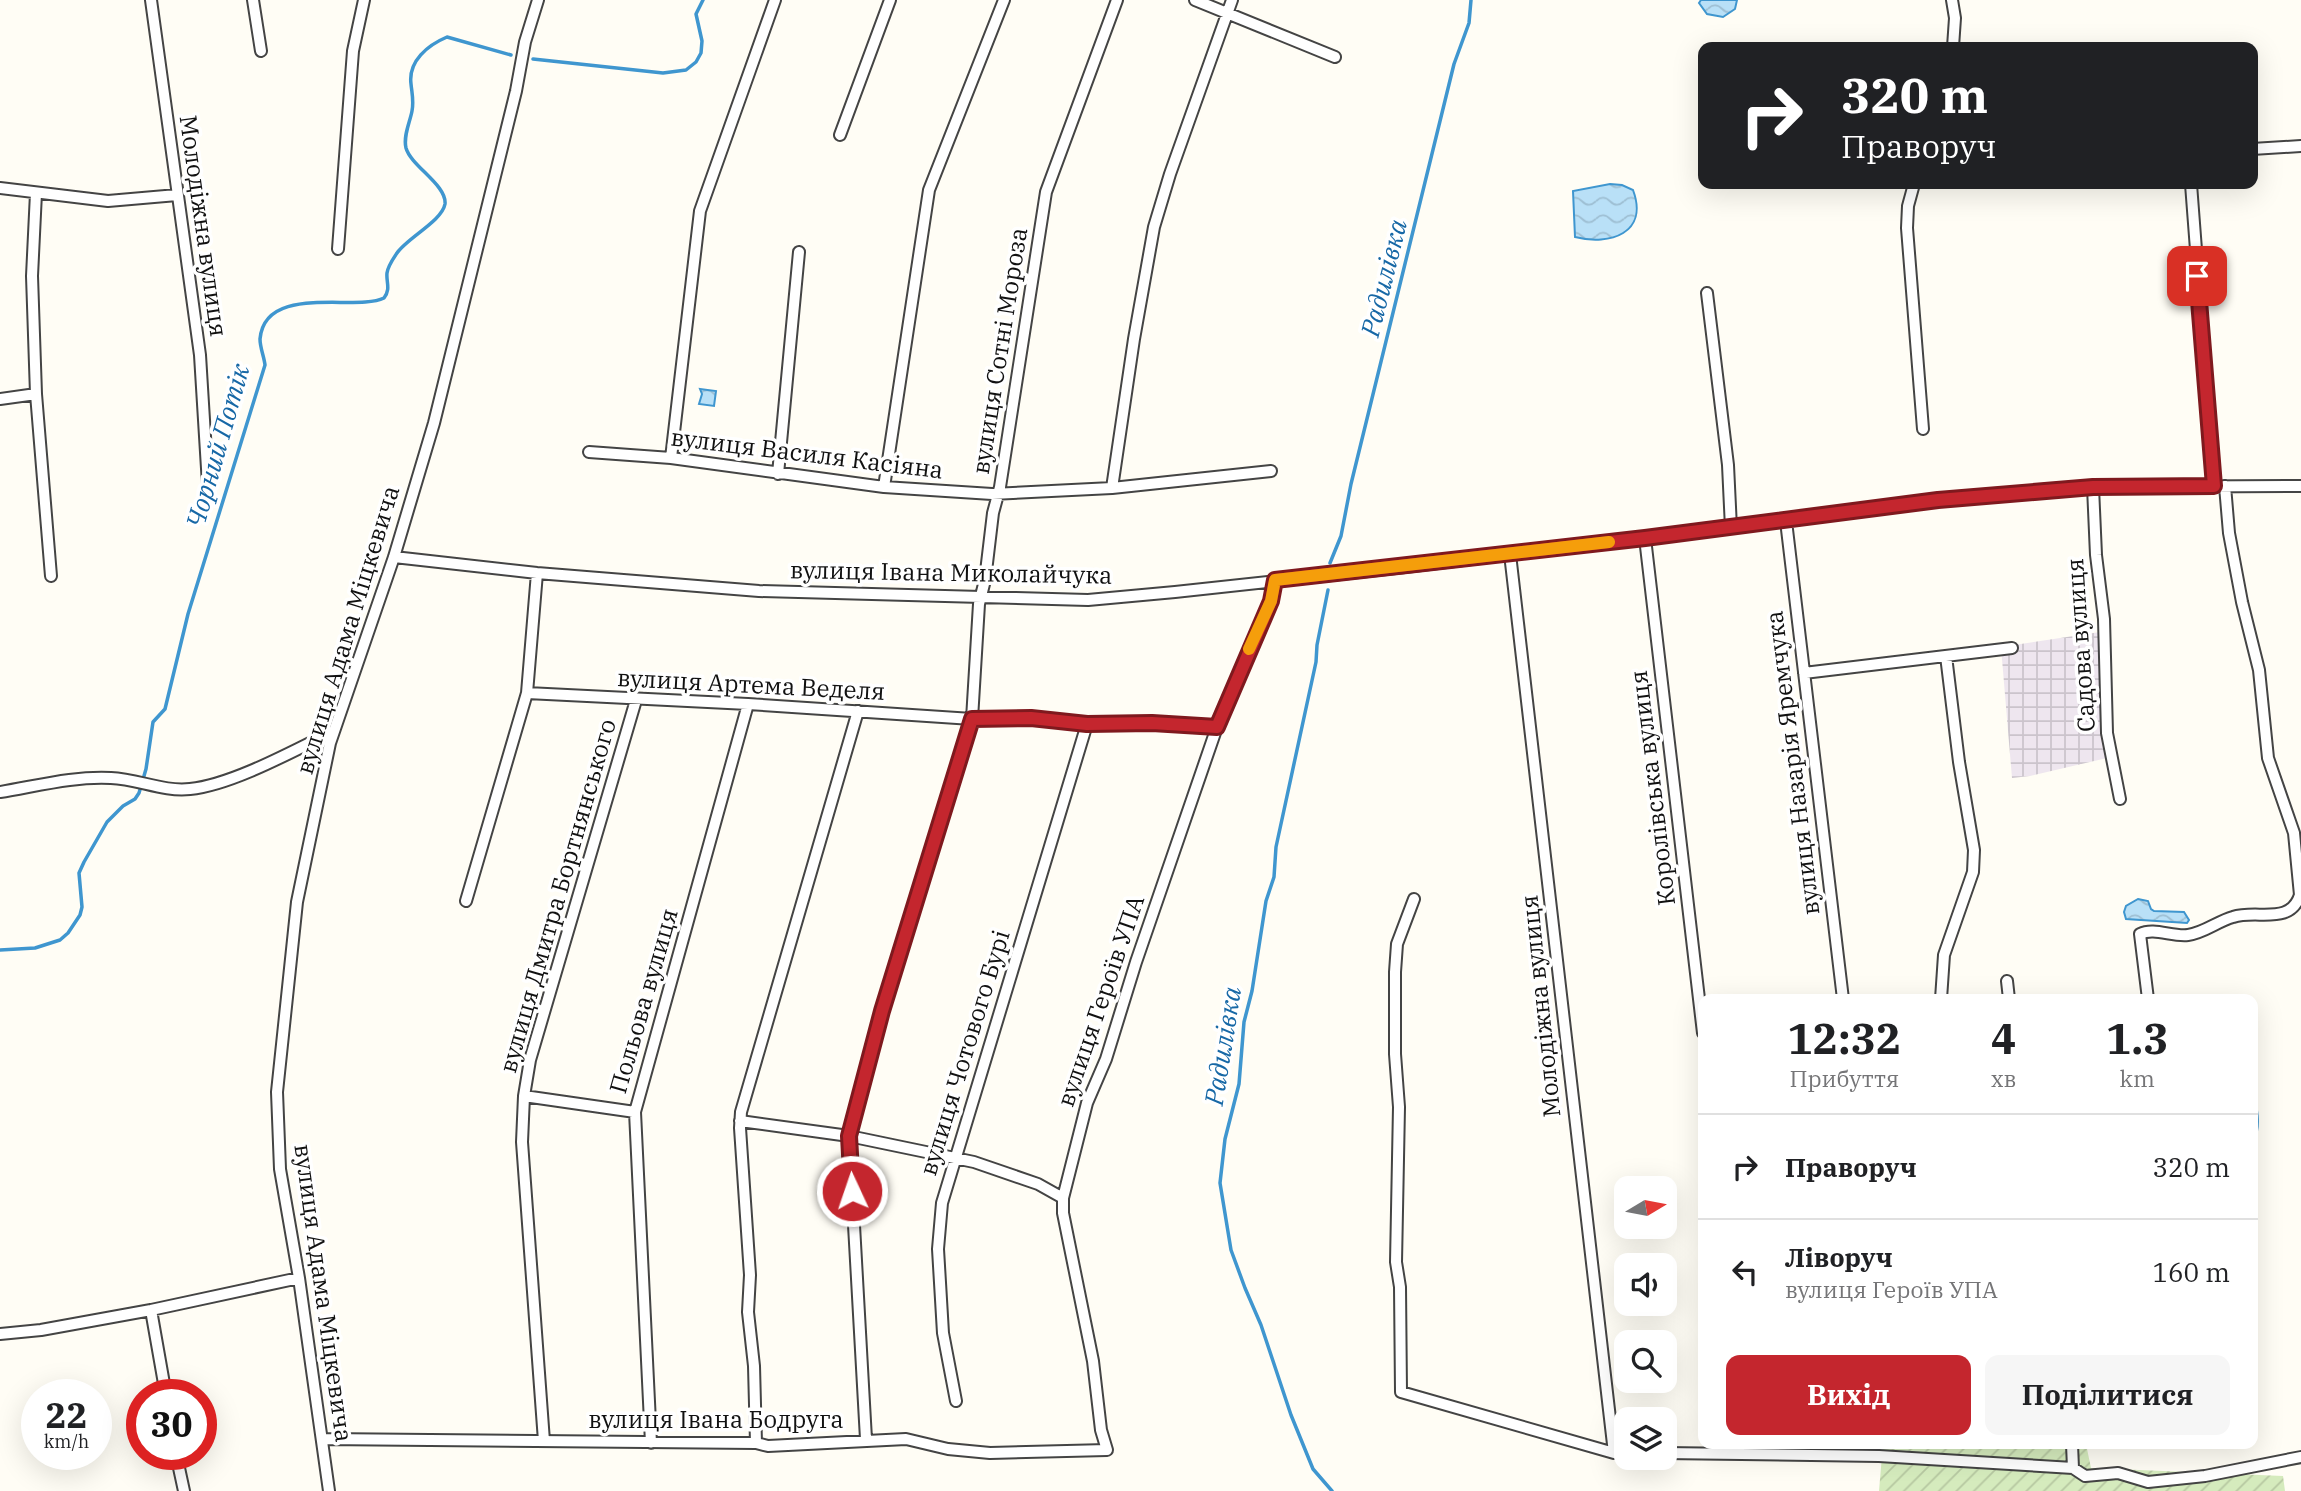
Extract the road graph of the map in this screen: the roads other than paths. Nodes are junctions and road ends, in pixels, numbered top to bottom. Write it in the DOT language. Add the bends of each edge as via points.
graph roads {
  1 [pos="151,0"];
  2 [pos="253,0"];
  3 [pos="364,0"];
  4 [pos="538,0"];
  5 [pos="775,0"];
  6 [pos="890,0"];
  7 [pos="1004,0"];
  8 [pos="1117,0"];
  9 [pos="1195,0"];
  10 [pos="1232,0"];
  11 [pos="1952,0"];
  12 [pos="1228,13"];
  13 [pos="1953,42"];
  14 [pos="261,51"];
  15 [pos="1335,57"];
  16 [pos="840,135"];
  17 [pos="2301,146"];
  18 [pos="2258,149"];
  19 [pos="0,188"];
  20 [pos="1912,189"];
  21 [pos="2191,189"];
  22 [pos="36,193"];
  23 [pos="177,195"];
  24 [pos="338,249"];
  25 [pos="799,251"];
  26 [pos="1707,293"];
  27 [pos="36,394"];
  28 [pos="0,399"];
  29 [pos="1923,429"];
  30 [pos="589,452"];
  31 [pos="671,458"];
  32 [pos="1271,471"];
  33 [pos="778,474"];
  34 [pos="2220,486"];
  35 [pos="2301,486"];
  36 [pos="884,487"];
  37 [pos="2093,487"];
  38 [pos="1112,488"];
  39 [pos="999,494"];
  40 [pos="209,501"];
  41 [pos="1786,521"];
  42 [pos="1731,528"];
  43 [pos="1645,538"];
  44 [pos="1510,554"];
  45 [pos="394,557"];
  46 [pos="537,573"];
  47 [pos="51,576"];
  48 [pos="1275,580"];
  49 [pos="980,598"];
  50 [pos="2012,648"];
  51 [pos="1946,656"];
  52 [pos="1804,673"];
  53 [pos="527,693"];
  54 [pos="636,699"];
  55 [pos="748,704"];
  56 [pos="858,711"];
  57 [pos="972,719"];
  58 [pos="1087,724"];
  59 [pos="1217,727"];
  60 [pos="334,731"];
  61 [pos="0,792"];
  62 [pos="2120,799"];
  63 [pos="1414,899"];
  64 [pos="466,901"];
  65 [pos="2007,981"];
  66 [pos="1699,994"];
  67 [pos="1842,994"];
  68 [pos="1941,994"];
  69 [pos="2008,994"];
  70 [pos="2147,994"];
  71 [pos="524,1096"];
  72 [pos="635,1112"];
  73 [pos="740,1121"];
  74 [pos="849,1136"];
  75 [pos="954,1160"];
  76 [pos="1063,1198"];
  77 [pos="299,1278"];
  78 [pos="151,1310"];
  79 [pos="0,1334"];
  80 [pos="163,1379"];
  81 [pos="956,1401"];
  82 [pos="1614,1407"];
  83 [pos="323,1439"];
  84 [pos="866,1439"];
  85 [pos="544,1441"];
  86 [pos="651,1443"];
  87 [pos="756,1443"];
  88 [pos="1734,1449"];
  89 [pos="1816,1449"];
  90 [pos="2072,1449"];
  91 [pos="1107,1450"];
  92 [pos="1880,1450"];
  93 [pos="1614,1451"];
  94 [pos="1677,1452"];
  95 [pos="2301,1457"];
  96 [pos="2073,1468"];
  97 [pos="179,1470"];
  98 [pos="184,1491"];
  99 [pos="329,1491"];
  1 -- 23 [label="street, Молодіжна вулиця"];
  2 -- 14 [label="street"];
  3 -- 24 [label="street" via="353,51"];
  4 -- 45 [label="street, вулиця Адама Міцкевича" via="434,423"];
  5 -- 31 [label="street" via="700,211"];
  6 -- 16 [label="street"];
  7 -- 36 [label="street" via="929,190"];
  8 -- 39 [label="street, вулиця Сотні Мороза" via="1046,192"];
  9 -- 12 [label="street"];
  10 -- 12 [label="street"];
  11 -- 13 [label="street"];
  12 -- 15 [label="street"];
  12 -- 38 [label="street" via="1154,227"];
  17 -- 18 [label="street"];
  19 -- 22 [label="street"];
  20 -- 29 [label="street" via="1907,228"];
  21 -- 34 [label="street"];
  22 -- 23 [label="street" via="108,201"];
  22 -- 27 [label="street" via="32,276"];
  23 -- 40 [label="street, Молодіжна вулиця" via="200,355"];
  25 -- 33 [label="street"];
  26 -- 42 [label="street"];
  27 -- 28 [label="street"];
  27 -- 47 [label="street"];
  30 -- 31 [label="street, вулиця Василя Касіяна"];
  31 -- 33 [label="street, вулиця Василя Касіяна"];
  32 -- 38 [label="street, вулиця Василя Касіяна"];
  33 -- 36 [label="street, вулиця Василя Касіяна"];
  34 -- 35 [label="street, вулиця Івана Миколайчука"];
  34 -- 37 [label="street, вулиця Івана Миколайчука"];
  34 -- 70 [label="street" via="2259,670 2269,758 2297,846 2300,884 2297,903 2281,915 2234,916 2186,935 2140,934"];
  36 -- 39 [label="street, вулиця Василя Касіяна"];
  37 -- 41 [label="street, вулиця Івана Миколайчука" via="1938,500"];
  37 -- 62 [label="street, Садова вулиця" via="2107,733"];
  38 -- 39 [label="street, вулиця Василя Касіяна"];
  39 -- 49 [label="street, вулиця Сотні Мороза"];
  41 -- 42 [label="street, вулиця Івана Миколайчука"];
  41 -- 52 [label="street, вулиця Назарія Яремчука"];
  42 -- 43 [label="street, вулиця Івана Миколайчука"];
  43 -- 44 [label="street, вулиця Івана Миколайчука"];
  43 -- 66 [label="street, Королівська вулиця"];
  44 -- 48 [label="street, вулиця Івана Миколайчука"];
  44 -- 82 [label="street, Молодіжна вулиця"];
  45 -- 46 [label="street, вулиця Івана Миколайчука"];
  45 -- 60 [label="street, вулиця Адама Міцкевича"];
  46 -- 49 [label="street, вулиця Івана Миколайчука" via="759,591"];
  46 -- 53 [label="street"];
  48 -- 49 [label="street, вулиця Івана Миколайчука" via="1088,600"];
  48 -- 59 [label="street, вулиця Героїв УПА" via="1271,601"];
  49 -- 57 [label="street, вулиця Сотні Мороза"];
  50 -- 51 [label="street"];
  51 -- 52 [label="street"];
  51 -- 68 [label="street" via="1974,850 1973,872 1944,955"];
  52 -- 67 [label="street, вулиця Назарія Яремчука"];
  53 -- 54 [label="street, вулиця Артема Веделя"];
  53 -- 64 [label="street"];
  54 -- 55 [label="street, вулиця Артема Веделя"];
  54 -- 71 [label="street, вулиця Дмитра Бортнянського" via="530,1059"];
  55 -- 56 [label="street, вулиця Артема Веделя"];
  55 -- 72 [label="street, Польова вулиця"];
  56 -- 57 [label="street, вулиця Артема Веделя"];
  56 -- 73 [label="street"];
  57 -- 58 [label="street, вулиця Артема Веделя" via="1031,718"];
  57 -- 74 [label="street, вулиця Сотні Мороза" via="882,1011"];
  58 -- 59 [label="street, вулиця Артема Веделя"];
  58 -- 75 [label="street, вулиця Чотового Бурі"];
  59 -- 76 [label="street, вулиця Героїв УПА" via="1106,1059 1087,1103"];
  60 -- 61 [label="street" via="236,776 189,789 85,777"];
  60 -- 77 [label="street, вулиця Адама Міцкевича" via="297,902 277,1092 281,1178"];
  63 -- 93 [label="street" via="1397,944 1395,972 1401,1392"];
  65 -- 69 [label="street"];
  71 -- 72 [label="street"];
  71 -- 85 [label="street, вулиця Дмитра Бортнянського" via="522,1142"];
  72 -- 86 [label="street, Польова вулиця"];
  73 -- 74 [label="street"];
  73 -- 87 [label="street"];
  74 -- 75 [label="street"];
  74 -- 84 [label="street, вулиця Сотні Мороза"];
  75 -- 76 [label="street" via="1024,1178"];
  75 -- 81 [label="street, вулиця Чотового Бурі" via="942,1203 938,1249 943,1333"];
  76 -- 91 [label="street, вулиця Героїв УПА"];
  77 -- 78 [label="street"];
  77 -- 83 [label="street, вулиця Адама Міцкевича"];
  78 -- 79 [label="street"];
  78 -- 80 [label="street"];
  83 -- 85 [label="street, вулиця Івана Бодруга"];
  83 -- 99 [label="street, вулиця Адама Міцкевича"];
  84 -- 87 [label="street, вулиця Івана Бодруга"];
  84 -- 91 [label="street, вулиця Івана Бодруга" via="912,1439 990,1453"];
  85 -- 86 [label="street, вулиця Івана Бодруга"];
  86 -- 87 [label="street, вулиця Івана Бодруга"];
  88 -- 94 [label="street"];
  89 -- 92 [label="street"];
  90 -- 96 [label="street"];
  92 -- 96 [label="street"];
  95 -- 96 [label="street" via="2148,1482 2118,1473 2085,1476"];
  97 -- 98 [label="street"];
}
